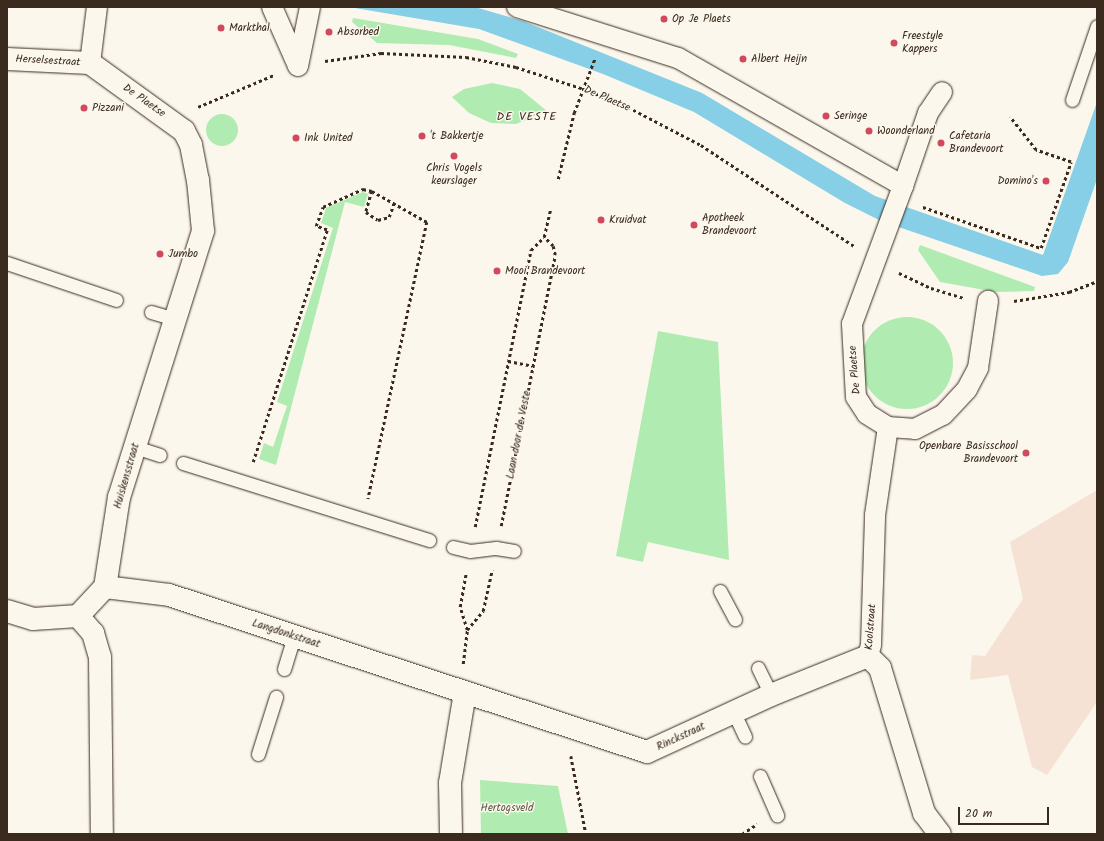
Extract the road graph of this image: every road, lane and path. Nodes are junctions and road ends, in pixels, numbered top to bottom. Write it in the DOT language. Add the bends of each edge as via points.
graph roads {
  1 [pos="97,7"];
  2 [pos="272,7"];
  3 [pos="310,7"];
  4 [pos="516,7"];
  5 [pos="1097,26"];
  6 [pos="7,59"];
  7 [pos="90,63"];
  8 [pos="298,66"];
  9 [pos="590,70"];
  10 [pos="584,89"];
  11 [pos="942,92"];
  12 [pos="1072,100"];
  13 [pos="1010,117"];
  14 [pos="170,119"];
  15 [pos="558,179"];
  16 [pos="372,191"];
  17 [pos="900,195"];
  18 [pos="394,203"];
  19 [pos="550,210"];
  20 [pos="544,237"];
  21 [pos="877,262"];
  22 [pos="7,263"];
  23 [pos="1097,281"];
  24 [pos="116,300"];
  25 [pos="988,301"];
  26 [pos="151,312"];
  27 [pos="176,319"];
  28 [pos="508,361"];
  29 [pos="533,366"];
  30 [pos="888,427"];
  31 [pos="135,448"];
  32 [pos="160,456"];
  33 [pos="183,463"];
  34 [pos="246,483"];
  35 [pos="364,520"];
  36 [pos="429,540"];
  37 [pos="453,547"];
  38 [pos="496,548"];
  39 [pos="470,551"];
  40 [pos="514,551"];
  41 [pos="105,586"];
  42 [pos="720,591"];
  43 [pos="7,611"];
  44 [pos="78,616"];
  45 [pos="735,619"];
  46 [pos="467,630"];
  47 [pos="294,637"];
  48 [pos="868,656"];
  49 [pos="758,668"];
  50 [pos="284,669"];
  51 [pos="465,692"];
  52 [pos="771,695"];
  53 [pos="276,697"];
  54 [pos="734,712"];
  55 [pos="576,726"];
  56 [pos="745,737"];
  57 [pos="258,754"];
  58 [pos="760,776"];
  59 [pos="777,815"];
  60 [pos="102,834"];
  61 [pos="451,834"];
  62 [pos="586,834"];
  63 [pos="940,834"];
  1 -- 7 [label="street"];
  2 -- 8 [label="street"];
  3 -- 8 [label="street"];
  4 -- 17 [label="street" via="678,58"];
  5 -- 12 [label="lane"];
  6 -- 7 [label="street, Herselsestraat"];
  7 -- 14 [label="street, De Plaetse"];
  8 -- 10 [label="path, De Plaetse" via="381,53 466,57 516,67"];
  8 -- 14 [label="path, De Plaetse"];
  9 -- 10 [label="path"];
  10 -- 15 [label="path" via="574,113"];
  10 -- 21 [label="path, De Plaetse" via="628,107 701,145"];
  11 -- 17 [label="street, De Plaetse" via="928,113"];
  13 -- 17 [label="path" via="1036,150 1071,162 1041,248 909,202"];
  14 -- 27 [label="street, Huiskensstraat" via="184,131 191,145 203,231"];
  16 -- 18 [label="path"];
  16 -- 18 [label="path" via="366,212 378,220 389,217"];
  16 -- 34 [label="path" via="363,189 323,207 316,226 327,230"];
  17 -- 21 [label="street, De Plaetse"];
  18 -- 35 [label="path" via="427,222"];
  19 -- 20 [label="path"];
  20 -- 28 [label="path" via="531,250"];
  20 -- 29 [label="path, Laan door de Veste" via="553,246 555,255"];
  21 -- 25 [label="path, De Plaetse" via="931,288"];
  21 -- 30 [label="street, De Plaetse" via="852,324 854,369 856,397 867,414"];
  22 -- 24 [label="lane"];
  23 -- 25 [label="path, De Plaetse" via="1069,292 1020,301"];
  25 -- 30 [label="street, De Plaetse" via="978,368 967,389 943,415 915,429"];
  26 -- 27 [label="lane"];
  27 -- 31 [label="street, Huiskensstraat"];
  28 -- 29 [label="path"];
  28 -- 39 [label="path"];
  29 -- 38 [label="path, Laan door de Veste"];
  30 -- 48 [label="street, Koolstraat" via="875,515 872,645"];
  31 -- 32 [label="lane"];
  31 -- 41 [label="street, Huiskensstraat" via="119,497"];
  33 -- 34 [label="lane"];
  34 -- 35 [label="lane"];
  35 -- 36 [label="lane"];
  37 -- 39 [label="lane"];
  38 -- 39 [label="lane"];
  38 -- 40 [label="lane"];
  38 -- 46 [label="path, Laan door de Veste" via="483,611"];
  39 -- 46 [label="path" via="460,607"];
  41 -- 44 [label="street"];
  41 -- 47 [label="street, Langdonkstraat" via="169,595"];
  42 -- 45 [label="lane"];
  43 -- 44 [label="street" via="33,619"];
  44 -- 60 [label="street" via="93,633 100,657"];
  46 -- 51 [label="path" via="462,662"];
  47 -- 50 [label="lane"];
  47 -- 51 [label="street, Langdonkstraat"];
  48 -- 52 [label="street, Rinckstraat"];
  48 -- 63 [label="street, Koolstraat" via="880,668 924,813"];
  49 -- 52 [label="lane"];
  51 -- 55 [label="street, Rinckstraat"];
  51 -- 61 [label="street" via="450,783"];
  52 -- 54 [label="street, Rinckstraat"];
  53 -- 57 [label="lane"];
  54 -- 55 [label="street, Rinckstraat" via="647,752"];
  54 -- 56 [label="lane"];
  55 -- 62 [label="path" via="570,751"];
  58 -- 59 [label="lane"];
}
